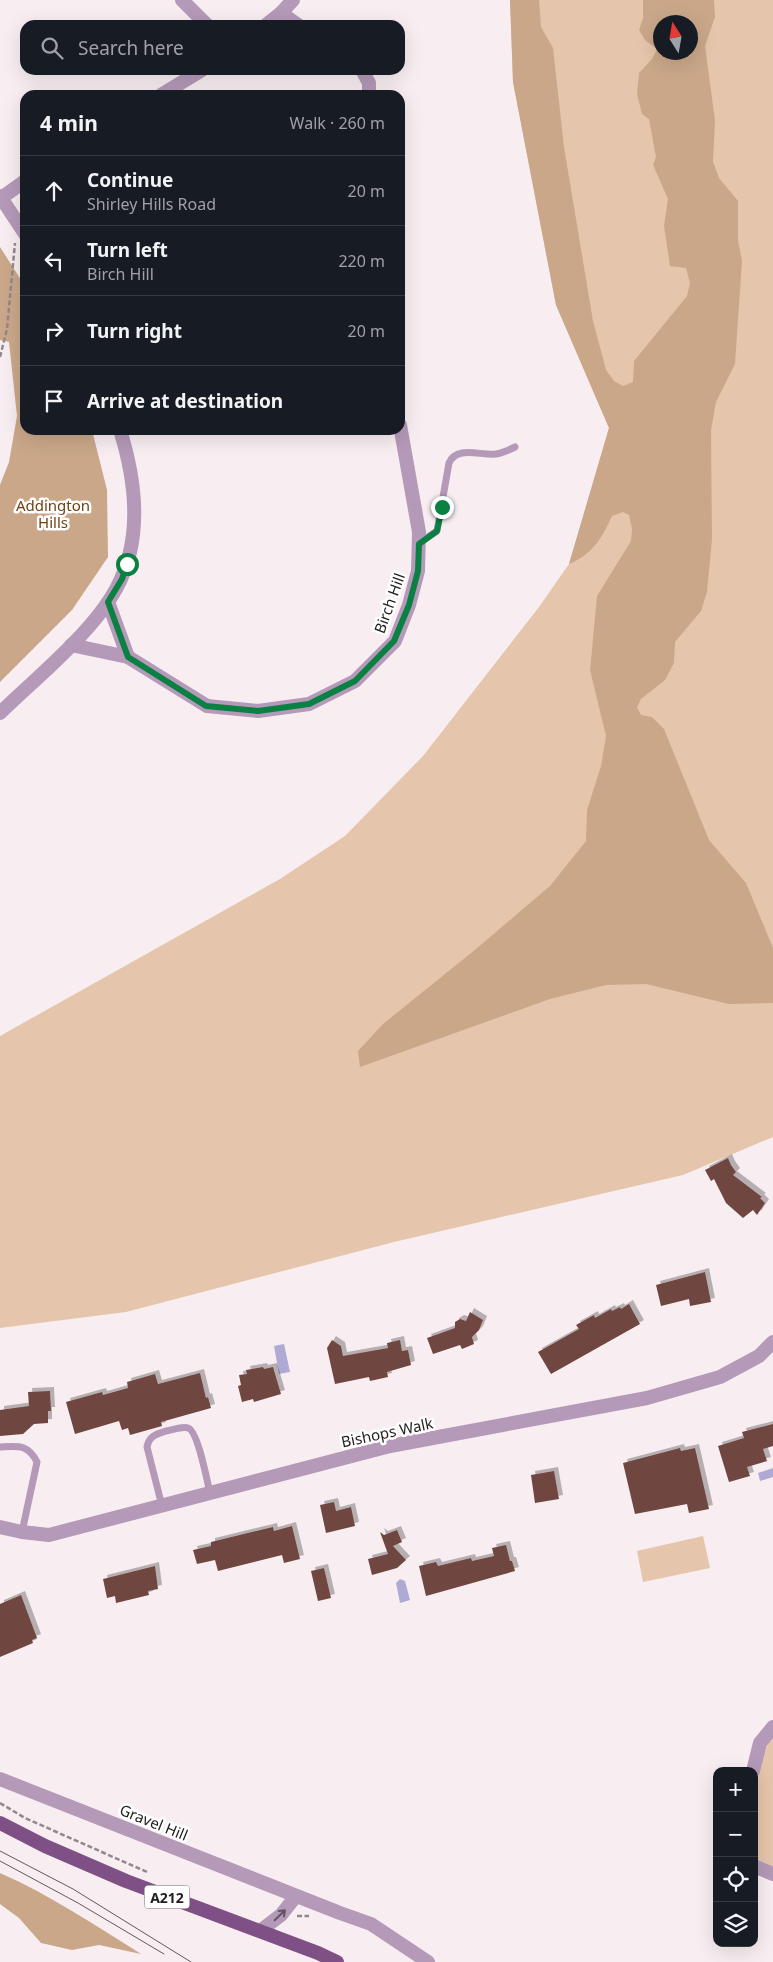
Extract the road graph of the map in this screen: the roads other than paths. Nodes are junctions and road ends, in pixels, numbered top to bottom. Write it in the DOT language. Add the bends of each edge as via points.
graph roads {
  1 [pos="182,0"];
  2 [pos="293,0"];
  3 [pos="281,13"];
  4 [pos="202,20"];
  5 [pos="272,20"];
  6 [pos="291,20"];
  7 [pos="194,75"];
  8 [pos="365,75"];
  9 [pos="169,90"];
  10 [pos="369,90"];
  11 [pos="20,184"];
  12 [pos="1,197"];
  13 [pos="20,226"];
  14 [pos="121,435"];
  15 [pos="402,435"];
  16 [pos="515,447"];
  17 [pos="419,544"];
  18 [pos="108,602"];
  19 [pos="71,646"];
  20 [pos="128,657"];
  21 [pos="0,713"];
  22 [pos="773,1342"];
  23 [pos="0,1447"];
  24 [pos="210,1493"];
  25 [pos="162,1506"];
  26 [pos="0,1527"];
  27 [pos="22,1532"];
  28 [pos="773,1727"];
  29 [pos="754,1767"];
  30 [pos="0,1779"];
  31 [pos="0,1823"];
  32 [pos="758,1868"];
  33 [pos="773,1874"];
  34 [pos="296,1896"];
  35 [pos="260,1931"];
  36 [pos="337,1962"];
  37 [pos="428,1962"];
  1 -- 4 [label="street"];
  2 -- 3 [label="street"];
  3 -- 5 [label="street"];
  3 -- 6 [label="street"];
  7 -- 9 [label="street"];
  8 -- 10 [label="street"];
  11 -- 12 [label="street"];
  12 -- 13 [label="street"];
  14 -- 18 [label="street" via="132,476 133,533 122,579"];
  15 -- 17 [label="street, Birch Hill"];
  16 -- 17 [label="lane" via="494,454 458,453 452,456 437,531"];
  17 -- 20 [label="street, Birch Hill" via="418,571 409,605 394,641 355,681 309,704 258,711 206,706"];
  18 -- 19 [label="street"];
  18 -- 20 [label="street"];
  19 -- 20 [label="street, Birch Hill"];
  19 -- 21 [label="street"];
  22 -- 24 [label="street, Bishops Walk" via="759,1356 720,1376 647,1398 390,1446"];
  23 -- 27 [label="lane" via="27,1448 37,1462"];
  24 -- 25 [label="street, Bishops Walk"];
  24 -- 25 [label="lane" via="197,1438 192,1430 187,1427 160,1433 152,1436 147,1447"];
  25 -- 27 [label="street, Bishops Walk" via="49,1536"];
  26 -- 27 [label="street, Bishops Walk"];
  28 -- 29 [label="street" via="760,1744"];
  30 -- 34 [label="street, Gravel Hill"];
  31 -- 35 [label="main road, A212" via="126,1882"];
  32 -- 33 [label="street"];
  35 -- 34 [label="street, one-way" via="281,1915"];
  34 -- 37 [label="street, Gravel Hill" via="371,1924"];
  35 -- 36 [label="main road, A212"];
}
